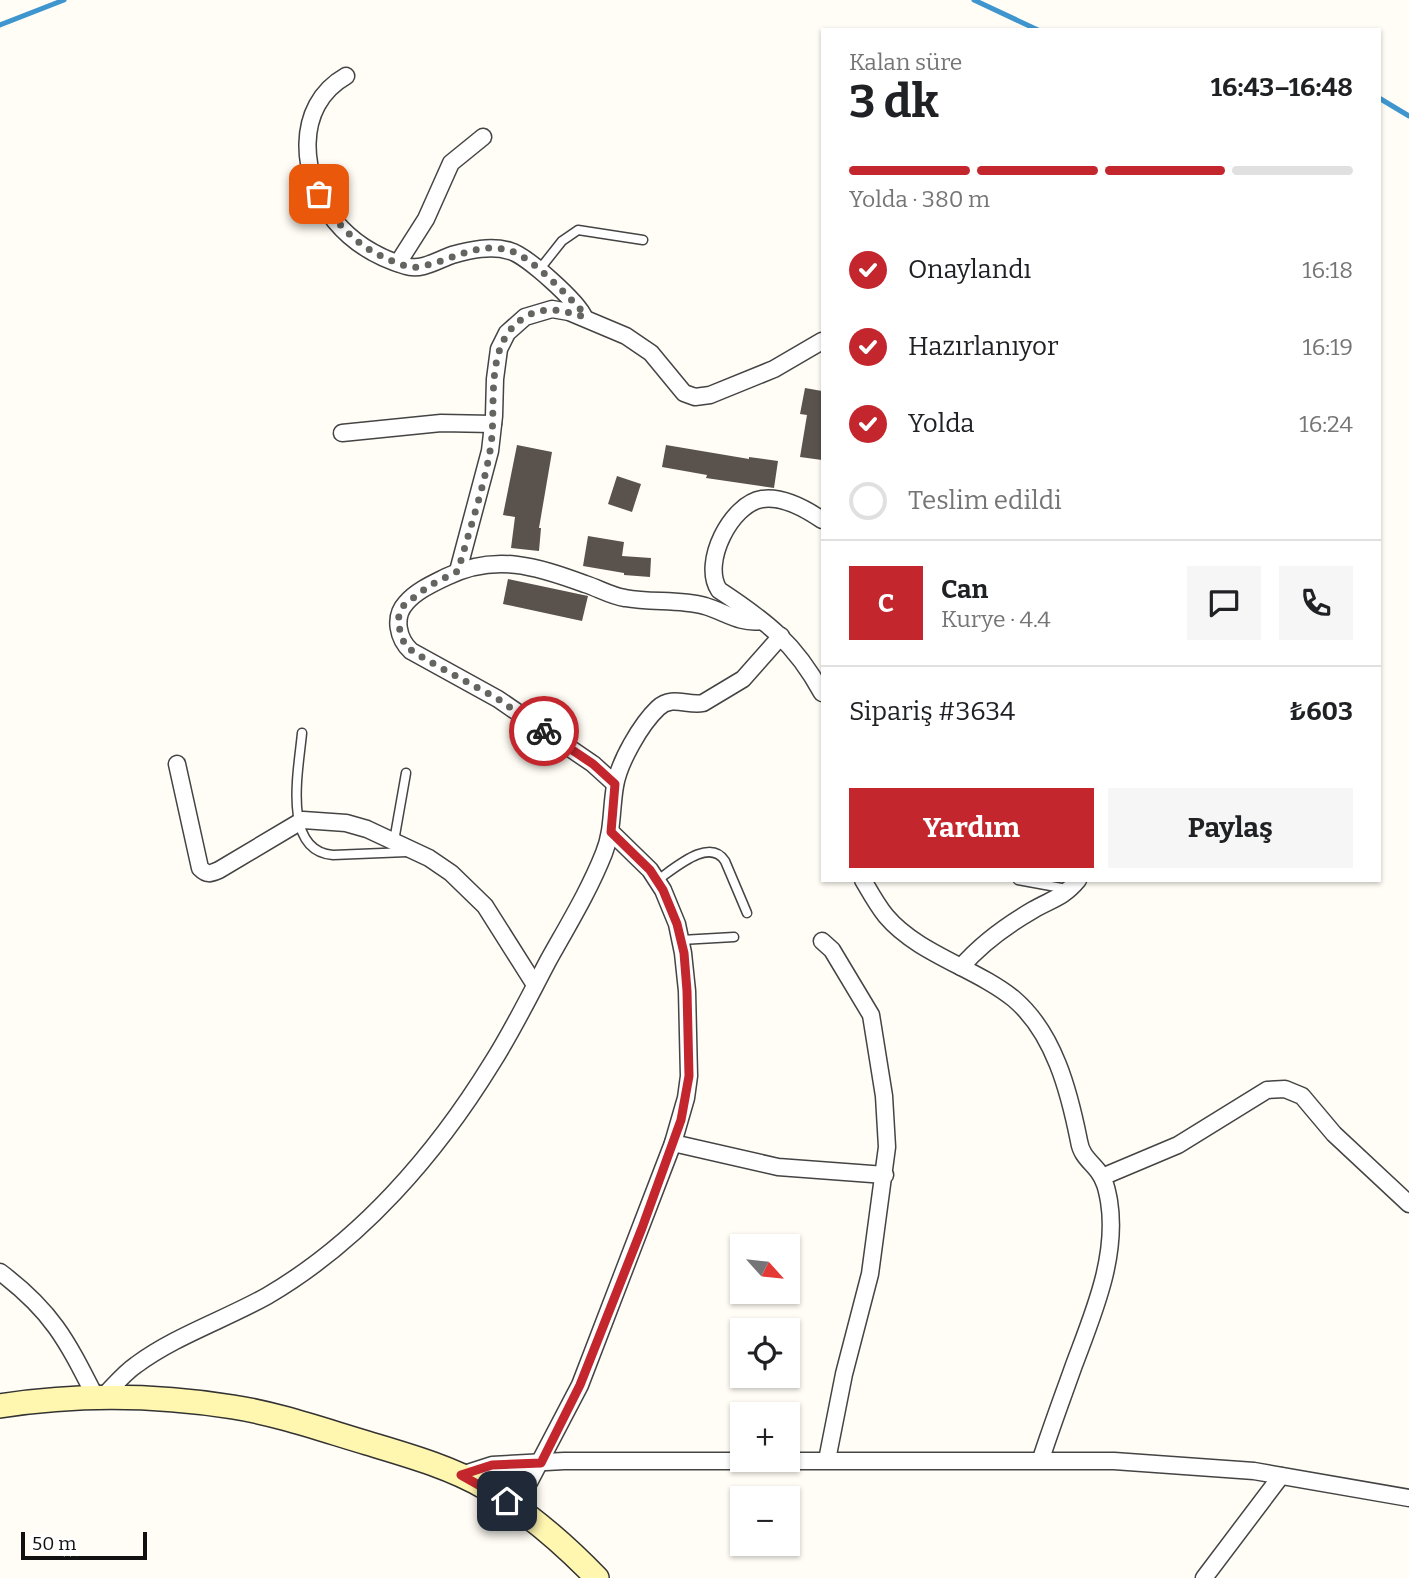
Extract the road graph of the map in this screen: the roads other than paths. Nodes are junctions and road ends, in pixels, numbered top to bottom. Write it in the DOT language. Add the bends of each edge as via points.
graph roads {
  1 [pos="346,76"];
  2 [pos="483,138"];
  3 [pos="643,240"];
  4 [pos="398,263"];
  5 [pos="539,270"];
  6 [pos="584,317"];
  7 [pos="821,342"];
  8 [pos="493,424"];
  9 [pos="342,433"];
  10 [pos="821,519"];
  11 [pos="458,571"];
  12 [pos="761,621"];
  13 [pos="781,636"];
  14 [pos="821,691"];
  15 [pos="302,733"];
  16 [pos="177,764"];
  17 [pos="406,773"];
  18 [pos="615,784"];
  19 [pos="299,822"];
  20 [pos="611,832"];
  21 [pos="394,841"];
  22 [pos="417,852"];
  23 [pos="656,881"];
  24 [pos="864,882"];
  25 [pos="1040,882"];
  26 [pos="1074,885"];
  27 [pos="747,913"];
  28 [pos="734,937"];
  29 [pos="681,940"];
  30 [pos="822,941"];
  31 [pos="961,967"];
  32 [pos="535,985"];
  33 [pos="673,1143"];
  34 [pos="885,1175"];
  35 [pos="1102,1177"];
  36 [pos="1409,1204"];
  37 [pos="0,1272"];
  38 [pos="99,1398"];
  39 [pos="1,1401"];
  40 [pos="1041,1459"];
  41 [pos="827,1460"];
  42 [pos="541,1463"];
  43 [pos="461,1475"];
  44 [pos="1281,1476"];
  45 [pos="1409,1498"];
  46 [pos="520,1510"];
  47 [pos="597,1578"];
  48 [pos="1205,1578"];
  1 -- 4 [label="street" via="325,90 316,105 307,143 310,170 341,228 364,247"];
  2 -- 4 [label="street" via="451,163 426,219"];
  3 -- 5 [label="lane" via="578,230 562,241"];
  4 -- 5 [label="street" via="414,268 495,248 521,255"];
  5 -- 6 [label="street"];
  6 -- 7 [label="street" via="644,347 684,393 695,397 774,369"];
  6 -- 8 [label="street" via="552,309 537,312 507,333 499,349"];
  8 -- 9 [label="street" via="432,423"];
  8 -- 11 [label="street"];
  10 -- 12 [label="street" via="772,498 740,509 729,525 715,558 715,585"];
  11 -- 12 [label="street" via="481,564 513,564 625,598 705,606 748,622"];
  11 -- 18 [label="street" via="404,605 398,624 405,646 498,699"];
  12 -- 13 [label="street"];
  13 -- 14 [label="street" via="798,653"];
  13 -- 18 [label="street" via="743,679 703,703 668,701 657,709 635,739"];
  15 -- 19 [label="lane" via="296,803"];
  16 -- 19 [label="street" via="204,872 219,870"];
  17 -- 21 [label="lane"];
  18 -- 20 [label="street"];
  19 -- 21 [label="street" via="346,823"];
  19 -- 22 [label="lane" via="310,847 324,854"];
  20 -- 23 [label="street"];
  20 -- 32 [label="street" via="583,900"];
  21 -- 22 [label="street"];
  22 -- 32 [label="street" via="451,873 485,906"];
  23 -- 27 [label="lane" via="698,854 715,851 725,861"];
  23 -- 29 [label="street" via="669,902"];
  24 -- 31 [label="street" via="895,925"];
  25 -- 26 [label="lane"];
  26 -- 31 [label="street" via="1060,898 1017,920"];
  28 -- 29 [label="lane"];
  29 -- 33 [label="street" via="689,1076"];
  30 -- 34 [label="street" via="871,1015 884,1096"];
  31 -- 35 [label="street" via="1013,998 1037,1024 1068,1094 1080,1147"];
  32 -- 38 [label="street" via="494,1061 442,1136 348,1237 265,1296 136,1365"];
  33 -- 34 [label="street" via="778,1167"];
  33 -- 42 [label="street" via="580,1385"];
  34 -- 41 [label="street" via="870,1274"];
  35 -- 36 [label="street" via="1178,1145 1267,1090 1285,1089 1302,1096 1334,1134"];
  35 -- 40 [label="street" via="1111,1220 1105,1272"];
  37 -- 38 [label="street" via="48,1313"];
  38 -- 39 [label="street"];
  38 -- 43 [label="street" via="234,1407 335,1433"];
  40 -- 41 [label="street"];
  40 -- 44 [label="street"];
  41 -- 42 [label="street"];
  42 -- 43 [label="street" via="492,1465"];
  42 -- 46 [label="street" via="525,1490"];
  43 -- 46 [label="street"];
  44 -- 45 [label="street"];
  44 -- 48 [label="street"];
  46 -- 47 [label="street" via="544,1526"];
}
